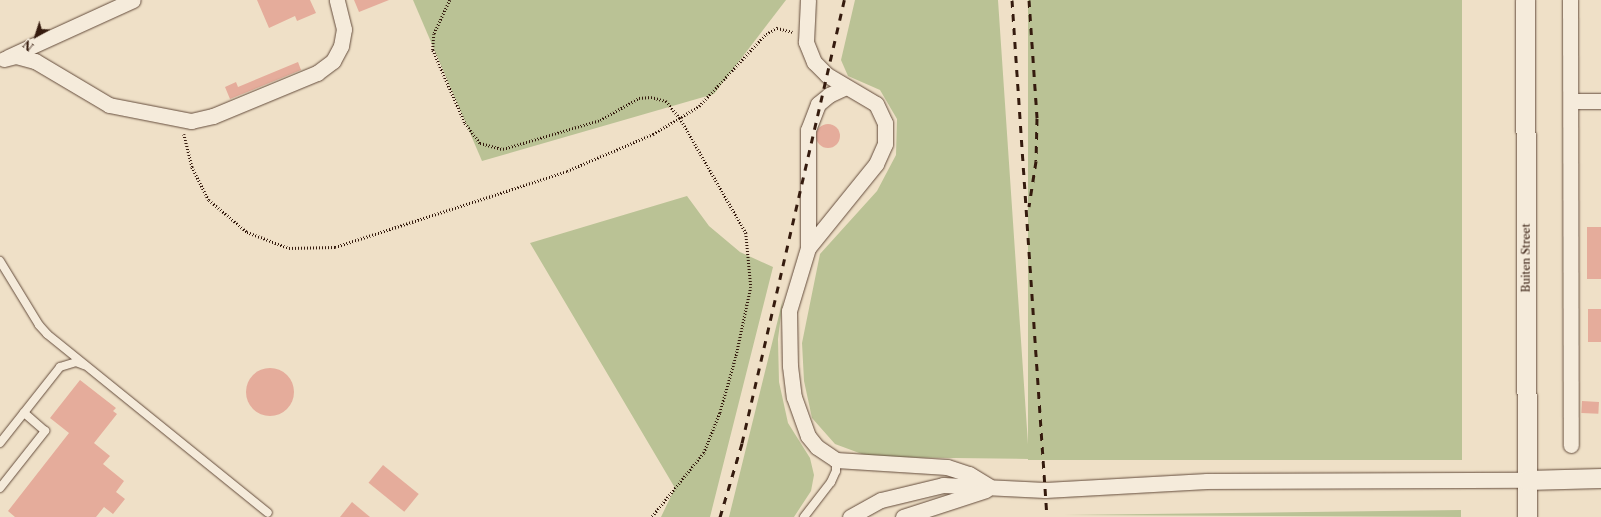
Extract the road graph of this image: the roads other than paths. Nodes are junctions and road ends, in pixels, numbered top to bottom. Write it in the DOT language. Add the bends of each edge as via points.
graph roads {
  1 [pos="133,0"];
  2 [pos="337,0"];
  3 [pos="808,0"];
  4 [pos="1525,0"];
  5 [pos="1570,0"];
  6 [pos="2,60"];
  7 [pos="846,88"];
  8 [pos="1571,101"];
  9 [pos="1601,101"];
  10 [pos="808,248"];
  11 [pos="0,261"];
  12 [pos="92,369"];
  13 [pos="24,413"];
  14 [pos="0,443"];
  15 [pos="1571,446"];
  16 [pos="836,460"];
  17 [pos="1601,478"];
  18 [pos="1527,480"];
  19 [pos="0,488"];
  20 [pos="991,488"];
  21 [pos="268,513"];
  22 [pos="804,517"];
  23 [pos="850,517"];
  24 [pos="903,517"];
  25 [pos="1528,517"];
  1 -- 6 [label="street"];
  2 -- 6 [label="street" via="344,29 341,46 333,61 316,73 213,116 191,121 109,105 35,61 16,56"];
  3 -- 7 [label="street" via="806,42 814,62 826,75"];
  4 -- 18 [label="street, Buiten Street"];
  5 -- 8 [label="street"];
  7 -- 10 [label="street" via="829,95 818,104 808,130"];
  7 -- 10 [label="street" via="863,94 876,104 885,123 885,144 876,164"];
  8 -- 9 [label="street"];
  8 -- 15 [label="street"];
  10 -- 16 [label="street" via="789,311 790,366 794,397 808,436 817,447"];
  11 -- 12 [label="lane" via="39,325"];
  12 -- 13 [label="lane" via="76,362 60,367"];
  12 -- 21 [label="lane"];
  13 -- 14 [label="lane"];
  13 -- 19 [label="lane" via="45,431"];
  16 -- 20 [label="street" via="947,468 969,474"];
  16 -- 22 [label="lane" via="836,471 831,482"];
  17 -- 18 [label="street"];
  18 -- 20 [label="street" via="1207,481 1045,490"];
  18 -- 25 [label="street, Buiten Street"];
  20 -- 23 [label="street" via="943,485 915,490 881,500"];
  20 -- 24 [label="street"];
}
